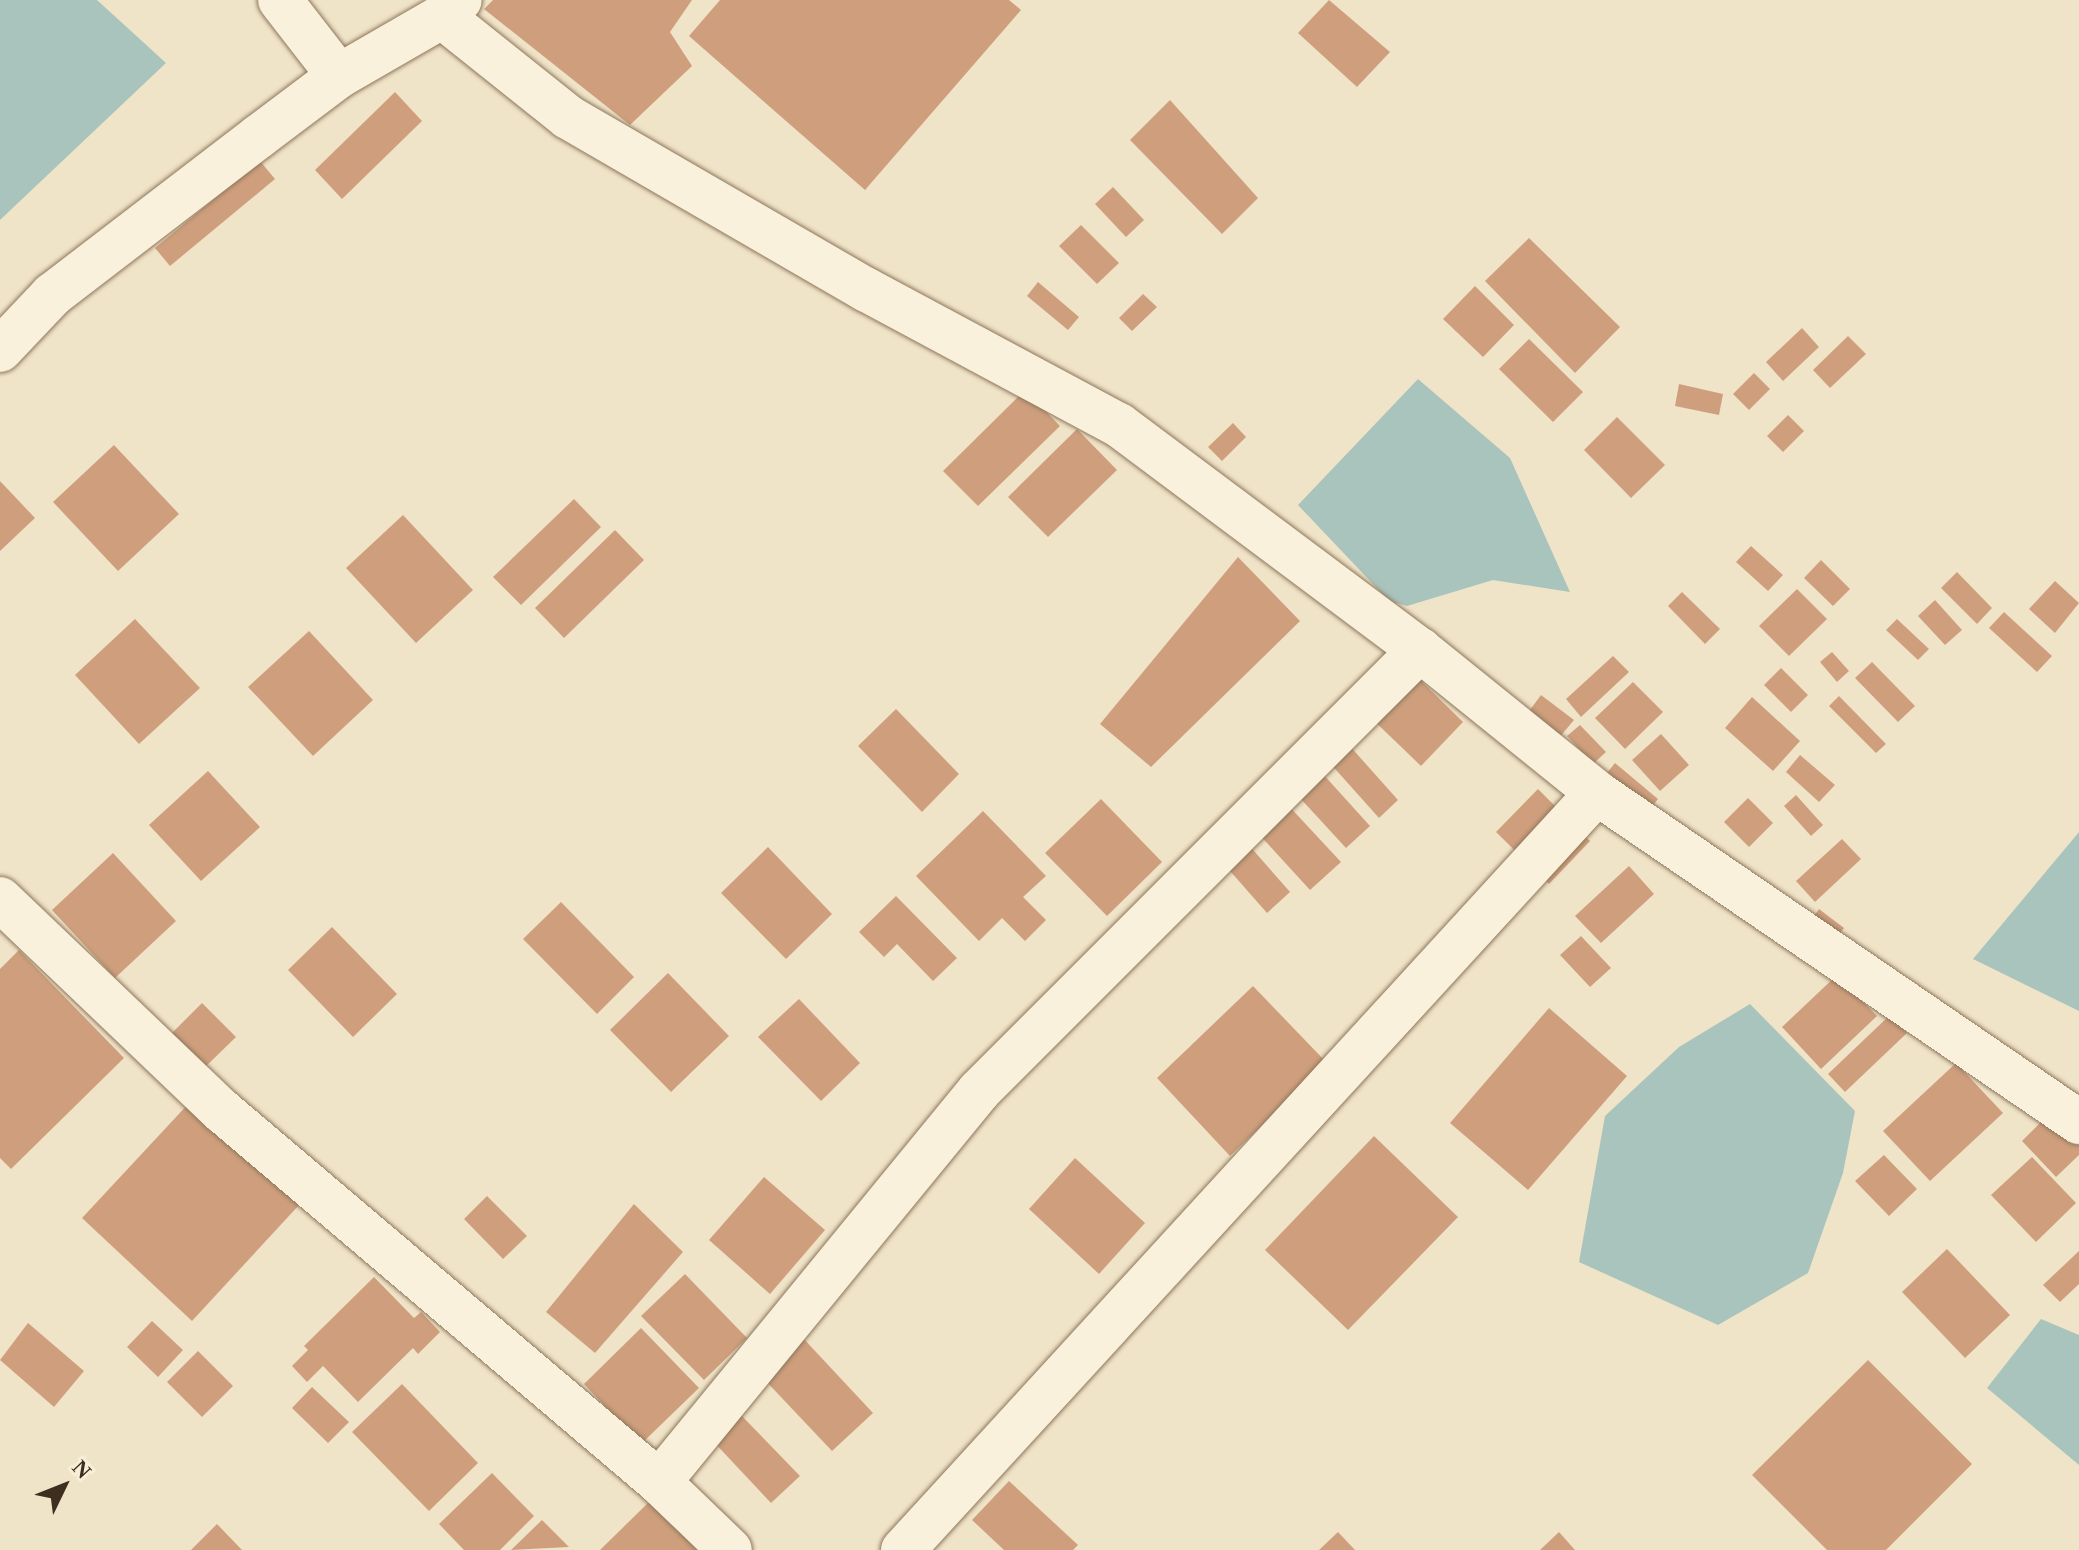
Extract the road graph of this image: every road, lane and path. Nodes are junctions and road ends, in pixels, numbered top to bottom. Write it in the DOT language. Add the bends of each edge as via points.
graph roads {
  1 [pos="280,0"];
  2 [pos="457,13"];
  3 [pos="339,76"];
  4 [pos="0,350"];
  5 [pos="1420,650"];
  6 [pos="1597,793"];
  7 [pos="0,899"];
  8 [pos="2079,1122"];
  9 [pos="659,1482"];
  10 [pos="730,1550"];
  11 [pos="903,1550"];
  1 -- 3 [label="street"];
  2 -- 3 [label="street" via="441,17"];
  2 -- 5 [label="street" via="568,117 867,290 1119,425"];
  3 -- 4 [label="street" via="52,295"];
  5 -- 6 [label="street"];
  5 -- 9 [label="street" via="979,1091"];
  6 -- 8 [label="street"];
  6 -- 11 [label="street"];
  7 -- 9 [label="street" via="222,1111"];
  9 -- 10 [label="street"];
}
